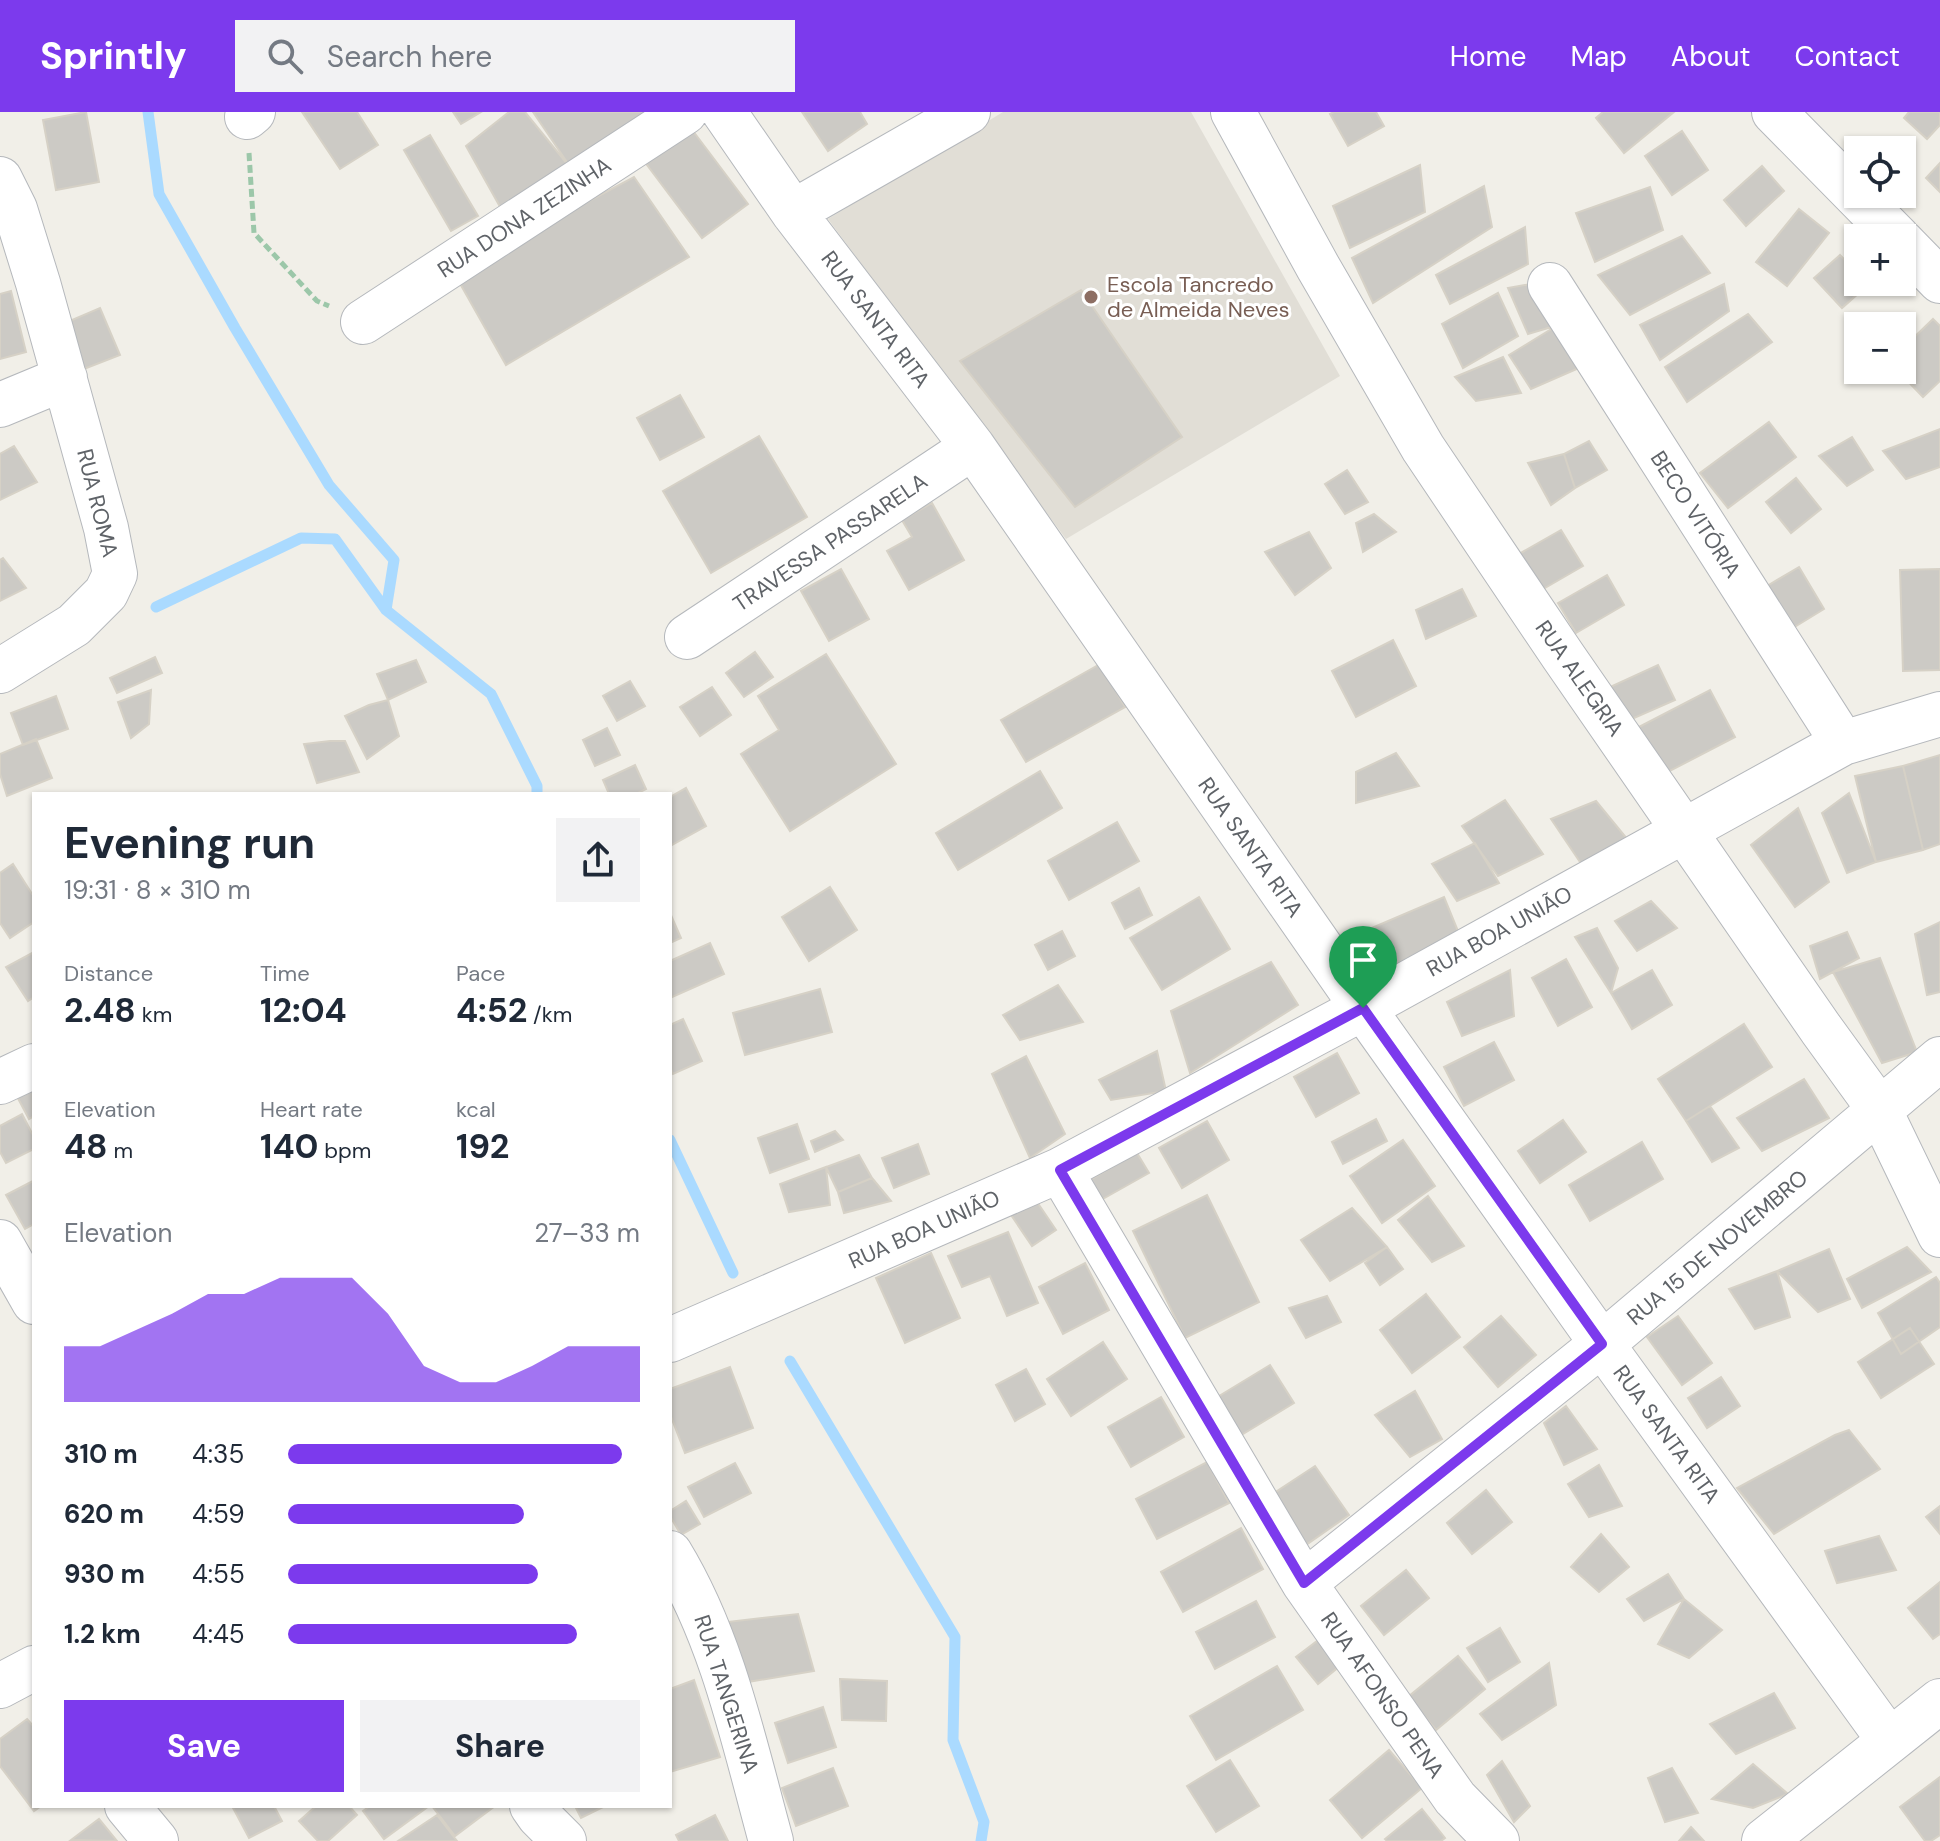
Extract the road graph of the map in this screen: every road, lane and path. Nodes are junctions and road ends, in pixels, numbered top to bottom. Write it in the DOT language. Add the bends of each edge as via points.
graph roads {
  1 [pos="685,112"];
  2 [pos="724,112"];
  3 [pos="968,112"];
  4 [pos="1233,112"];
  5 [pos="1774,112"];
  6 [pos="250,114"];
  7 [pos="0,179"];
  8 [pos="793,212"];
  9 [pos="1884,224"];
  10 [pos="1916,256"];
  11 [pos="1940,281"];
  12 [pos="1550,285"];
  13 [pos="363,322"];
  14 [pos="65,378"];
  15 [pos="0,405"];
  16 [pos="973,447"];
  17 [pos="687,637"];
  18 [pos="0,671"];
  19 [pos="1940,714"];
  20 [pos="1843,743"];
  21 [pos="1685,828"];
  22 [pos="1363,1008"];
  23 [pos="1940,1059"];
  24 [pos="32,1067"];
  25 [pos="0,1082"];
  26 [pos="1879,1109"];
  27 [pos="1060,1170"];
  28 [pos="1940,1235"];
  29 [pos="672,1339"];
  30 [pos="1602,1344"];
  31 [pos="672,1556"];
  32 [pos="1304,1583"];
  33 [pos="1940,1701"];
  34 [pos="1889,1740"];
  35 [pos="129,1808"];
  36 [pos="533,1808"];
  37 [pos="156,1841"];
  38 [pos="564,1841"];
  39 [pos="771,1841"];
  40 [pos="1497,1841"];
  41 [pos="1764,1841"];
  1 -- 13 [label="street, RUA DONA ZEZINHA"];
  2 -- 8 [label="street, RUA SANTA RITA"];
  3 -- 8 [label="street"];
  4 -- 21 [label="street, RUA ALEGRIA" via="1423,448"];
  5 -- 9 [label="street"];
  6 -- 13 [label="path" via="254,233 317,301"];
  7 -- 14 [label="street" via="15,209"];
  8 -- 16 [label="street, RUA SANTA RITA"];
  10 -- 11 [label="street"];
  12 -- 20 [label="street, BECO VITÓRIA"];
  14 -- 15 [label="street"];
  14 -- 18 [label="street, RUA ROMA" via="115,574 106,593 74,625"];
  16 -- 17 [label="street, TRAVESSA PASSARELA"];
  16 -- 22 [label="street, RUA SANTA RITA"];
  19 -- 20 [label="street, RUA BOA UNIÃO"];
  20 -- 21 [label="street, RUA BOA UNIÃO"];
  21 -- 22 [label="street, RUA BOA UNIÃO"];
  21 -- 26 [label="street, RUA ALEGRIA"];
  22 -- 27 [label="street, RUA BOA UNIÃO"];
  22 -- 30 [label="street, RUA SANTA RITA"];
  23 -- 26 [label="street, RUA 15 DE NOVEMBRO"];
  24 -- 25 [label="street"];
  26 -- 28 [label="street, RUA ALEGRIA"];
  26 -- 30 [label="street, RUA 15 DE NOVEMBRO"];
  27 -- 29 [label="street, RUA BOA UNIÃO"];
  27 -- 32 [label="street, RUA AFONSO PENA"];
  30 -- 32 [label="street, RUA 15 DE NOVEMBRO"];
  30 -- 34 [label="street, RUA SANTA RITA"];
  31 -- 39 [label="street, RUA TANGERINA" via="715,1643"];
  32 -- 40 [label="street, RUA AFONSO PENA" via="1455,1798"];
  33 -- 34 [label="street"];
  34 -- 41 [label="street"];
  35 -- 37 [label="street"];
  36 -- 38 [label="street"];
}
